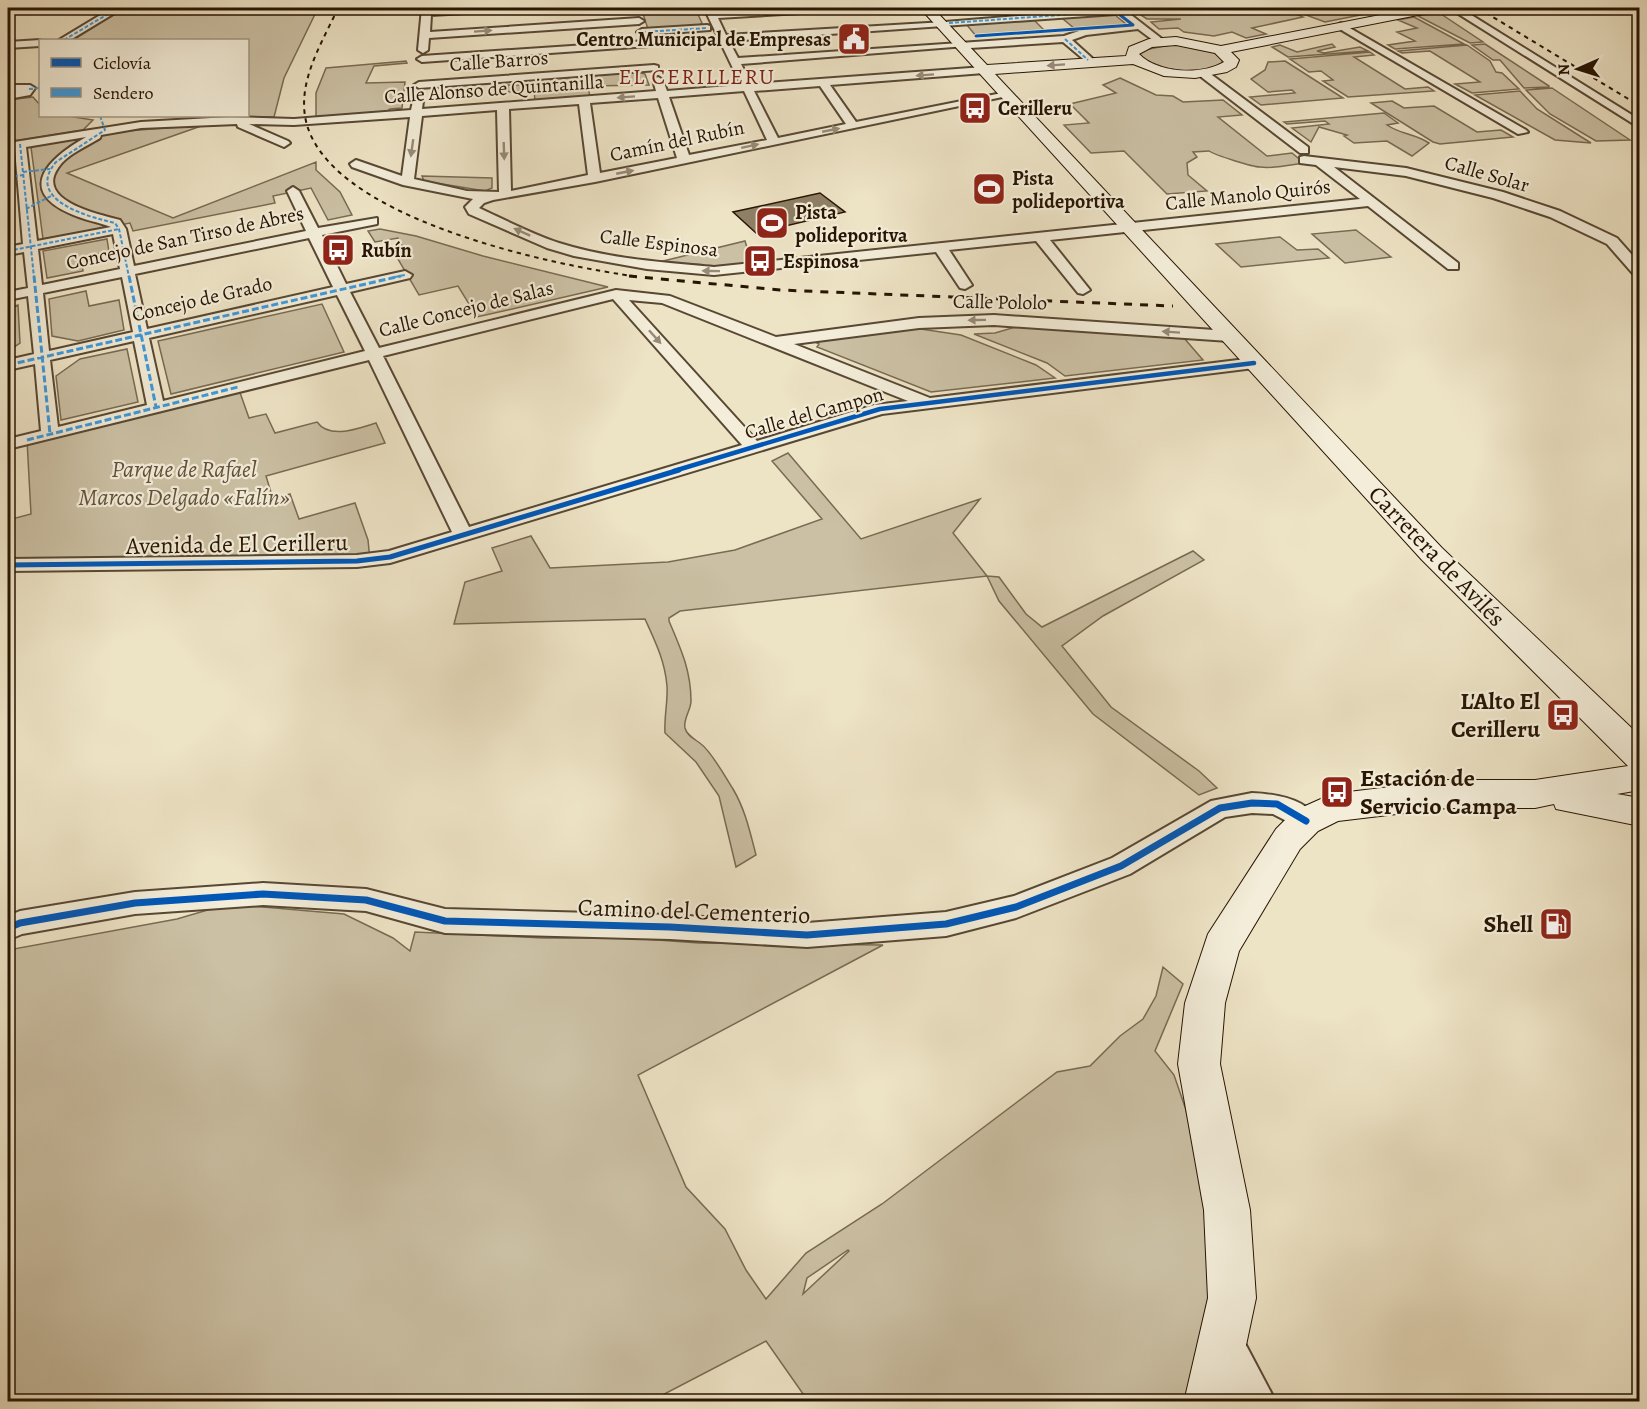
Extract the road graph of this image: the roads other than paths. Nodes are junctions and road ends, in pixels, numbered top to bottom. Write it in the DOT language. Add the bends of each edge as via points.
graph roads {
  1 [pos="118,8"];
  2 [pos="501,8"];
  3 [pos="634,8"];
  4 [pos="835,8"];
  5 [pos="926,8"];
  6 [pos="1433,8"];
  7 [pos="1454,8"];
  8 [pos="1117,9"];
  9 [pos="427,10"];
  10 [pos="710,12"];
  11 [pos="639,21"];
  12 [pos="945,23"];
  13 [pos="1341,26"];
  14 [pos="707,28"];
  15 [pos="1134,28"];
  16 [pos="642,32"];
  17 [pos="424,35"];
  18 [pos="723,38"];
  19 [pos="66,39"];
  20 [pos="1065,39"];
  21 [pos="1161,42"];
  22 [pos="39,43"];
  23 [pos="8,45"];
  24 [pos="966,45"];
  25 [pos="1220,50"];
  26 [pos="650,56"];
  27 [pos="1088,60"];
  28 [pos="734,61"];
  29 [pos="1140,63"];
  30 [pos="984,70"];
  31 [pos="421,72"];
  32 [pos="1204,74"];
  33 [pos="1084,79"];
  34 [pos="823,82"];
  35 [pos="8,88"];
  36 [pos="747,88"];
  37 [pos="35,89"];
  38 [pos="1013,94"];
  39 [pos="663,95"];
  40 [pos="8,96"];
  41 [pos="584,100"];
  42 [pos="503,107"];
  43 [pos="416,113"];
  44 [pos="100,117"];
  45 [pos="229,120"];
  46 [pos="1640,125"];
  47 [pos="853,126"];
  48 [pos="105,130"];
  49 [pos="1522,132"];
  50 [pos="774,141"];
  51 [pos="284,142"];
  52 [pos="14,145"];
  53 [pos="684,160"];
  54 [pos="1319,162"];
  55 [pos="356,164"];
  56 [pos="50,169"];
  57 [pos="23,173"];
  58 [pos="8,177"];
  59 [pos="595,178"];
  60 [pos="407,183"];
  61 [pos="293,191"];
  62 [pos="53,195"];
  63 [pos="499,196"];
  64 [pos="1372,202"];
  65 [pos="26,209"];
  66 [pos="8,212"];
  67 [pos="372,221"];
  68 [pos="1128,228"];
  69 [pos="119,229"];
  70 [pos="314,233"];
  71 [pos="1040,237"];
  72 [pos="30,246"];
  73 [pos="940,246"];
  74 [pos="8,251"];
  75 [pos="1453,266"];
  76 [pos="129,271"];
  77 [pos="1640,273"];
  78 [pos="405,275"];
  79 [pos="965,285"];
  80 [pos="342,289"];
  81 [pos="1083,290"];
  82 [pos="35,291"];
  83 [pos="616,294"];
  84 [pos="8,296"];
  85 [pos="665,299"];
  86 [pos="634,314"];
  87 [pos="142,334"];
  88 [pos="771,342"];
  89 [pos="1236,343"];
  90 [pos="373,354"];
  91 [pos="42,357"];
  92 [pos="8,365"];
  93 [pos="873,381"];
  94 [pos="925,402"];
  95 [pos="156,407"];
  96 [pos="880,409"];
  97 [pos="50,434"];
  98 [pos="8,444"];
  99 [pos="754,448"];
  100 [pos="464,536"];
  101 [pos="8,565"];
  102 [pos="1640,757"];
  103 [pos="1640,777"];
  104 [pos="1534,794"];
  105 [pos="1640,812"];
  106 [pos="1306,821"];
  107 [pos="12,924"];
  108 [pos="1223,1338"];
  109 [pos="1209,1401"];
  110 [pos="1258,1401"];
  1 -- 19 [label="street"];
  2 -- 9 [label="street"];
  3 -- 11 [label="street"];
  4 -- 10 [label="street"];
  5 -- 12 [label="street, Carretera de Avilés"];
  6 -- 13 [label="street"];
  7 -- 46 [label="street"];
  8 -- 12 [label="street"];
  8 -- 21 [label="street"];
  9 -- 17 [label="street"];
  10 -- 18 [label="street"];
  11 -- 16 [label="street"];
  17 -- 11 [label="street, one-way"];
  12 -- 18 [label="street"];
  12 -- 24 [label="street, Carretera de Avilés"];
  13 -- 25 [label="street"];
  13 -- 49 [label="street"];
  14 -- 16 [label="street"];
  15 -- 20 [label="street" via="1085,32"];
  16 -- 26 [label="street"];
  17 -- 31 [label="street"];
  18 -- 28 [label="street"];
  20 -- 24 [label="street"];
  20 -- 27 [label="street"];
  21 -- 25 [label="street" via="1192,43"];
  21 -- 29 [label="street" via="1134,50"];
  22 -- 23 [label="street"];
  24 -- 28 [label="street"];
  24 -- 30 [label="street, Carretera de Avilés"];
  25 -- 32 [label="street" via="1232,60 1231,64"];
  26 -- 31 [label="street, Calle Barros"];
  26 -- 31 [label="street"];
  26 -- 39 [label="street"];
  28 -- 36 [label="street"];
  29 -- 30 [label="street, one-way"];
  29 -- 32 [label="street" via="1173,73"];
  29 -- 33 [label="street"];
  30 -- 34 [label="street, Calle Alonso de Quintanilla, one-way"];
  30 -- 38 [label="street, Carretera de Avilés"];
  31 -- 43 [label="street"];
  32 -- 54 [label="street, Calle Solar" via="1304,155"];
  34 -- 36 [label="street, Calle Alonso de Quintanilla"];
  34 -- 47 [label="street"];
  35 -- 37 [label="street"];
  36 -- 39 [label="street, Calle Alonso de Quintanilla"];
  36 -- 50 [label="street"];
  37 -- 40 [label="street"];
  38 -- 47 [label="street, Camín del Rubín"];
  38 -- 68 [label="street, Carretera de Avilés"];
  39 -- 41 [label="street, Calle Alonso de Quintanilla, one-way"];
  39 -- 53 [label="street"];
  41 -- 42 [label="street, Calle Alonso de Quintanilla"];
  41 -- 59 [label="street"];
  42 -- 43 [label="street, Calle Alonso de Quintanilla"];
  42 -- 63 [label="street, one-way"];
  43 -- 45 [label="street, Calle Alonso de Quintanilla" via="294,122"];
  43 -- 60 [label="street, one-way"];
  44 -- 48 [label="street"];
  45 -- 48 [label="street"];
  45 -- 51 [label="street"];
  50 -- 47 [label="street, Camín del Rubín, one-way"];
  48 -- 52 [label="street"];
  48 -- 56 [label="street"];
  53 -- 50 [label="street, Camín del Rubín, one-way"];
  52 -- 57 [label="street"];
  59 -- 53 [label="street, Camín del Rubín, one-way"];
  54 -- 64 [label="street"];
  54 -- 77 [label="street, Calle Solar" via="1406,172 1555,214 1612,241"];
  55 -- 60 [label="street, Camín del Rubín"];
  56 -- 57 [label="street"];
  56 -- 62 [label="street" via="47,182"];
  57 -- 58 [label="street"];
  57 -- 65 [label="street"];
  59 -- 63 [label="street, Camín del Rubín"];
  60 -- 63 [label="street, Camín del Rubín"];
  61 -- 70 [label="street"];
  62 -- 65 [label="street"];
  62 -- 69 [label="street" via="73,211 115,223"];
  73 -- 63 [label="street, Calle Espinosa, one-way" via="714,271 686,270 615,260 552,245 471,207 478,200"];
  64 -- 68 [label="street, Calle Manolo Quirós"];
  64 -- 75 [label="street"];
  65 -- 66 [label="street"];
  65 -- 72 [label="street"];
  67 -- 70 [label="street, Concejo de San Tirso de Abres"];
  68 -- 71 [label="street, Calle Espinosa"];
  68 -- 89 [label="street, Carretera de Avilés"];
  69 -- 72 [label="street"];
  69 -- 76 [label="street"];
  70 -- 76 [label="street, Concejo de San Tirso de Abres"];
  70 -- 80 [label="street"];
  71 -- 73 [label="street, Calle Espinosa"];
  71 -- 81 [label="street"];
  72 -- 74 [label="street"];
  72 -- 82 [label="street"];
  73 -- 79 [label="street"];
  76 -- 82 [label="street, Concejo de San Tirso de Abres"];
  76 -- 87 [label="street"];
  78 -- 80 [label="street, Concejo de Grado"];
  80 -- 87 [label="street, Concejo de Grado"];
  80 -- 90 [label="street"];
  82 -- 84 [label="street, Concejo de San Tirso de Abres"];
  82 -- 91 [label="street"];
  83 -- 85 [label="street, Calle Concejo de Salas"];
  83 -- 86 [label="street"];
  83 -- 90 [label="street, Calle Concejo de Salas"];
  85 -- 86 [label="street" via="640,306"];
  85 -- 88 [label="street, Calle Concejo de Salas"];
  86 -- 99 [label="street, one-way"];
  87 -- 91 [label="street, Concejo de Grado"];
  87 -- 95 [label="street"];
  89 -- 88 [label="street, Calle Pololo, one-way" via="985,320 919,323"];
  88 -- 93 [label="street, Calle Concejo de Salas"];
  89 -- 94 [label="street, Calle del Campon"];
  89 -- 102 [label="street, Carretera de Avilés" via="1432,554"];
  90 -- 95 [label="street, Calle Concejo de Salas"];
  90 -- 100 [label="street"];
  91 -- 92 [label="street, Concejo de Grado"];
  91 -- 97 [label="street"];
  93 -- 94 [label="street, Calle Concejo de Salas"];
  93 -- 96 [label="street" via="883,399"];
  94 -- 96 [label="street, Calle del Campon"];
  95 -- 97 [label="street, Calle Concejo de Salas"];
  96 -- 99 [label="street, Calle del Campon"];
  97 -- 98 [label="street, Calle Concejo de Salas"];
  99 -- 100 [label="street, Calle del Campon"];
  100 -- 101 [label="street, Avenida de El Cerilleru" via="390,557 357,561"];
  103 -- 104 [label="street"];
  104 -- 105 [label="street"];
  104 -- 106 [label="street" via="1447,794 1378,801 1332,808"];
  106 -- 107 [label="street, Camino del Cementerio" via="1277,804 1252,802 1220,808 1121,866 1016,907 946,924 888,929 807,935 446,921 366,900 263,894 135,903"];
  106 -- 108 [label="street" via="1288,839 1221,946 1205,1003 1199,1064 1227,1210 1232,1298"];
  108 -- 109 [label="street"];
  108 -- 110 [label="street"];
}
